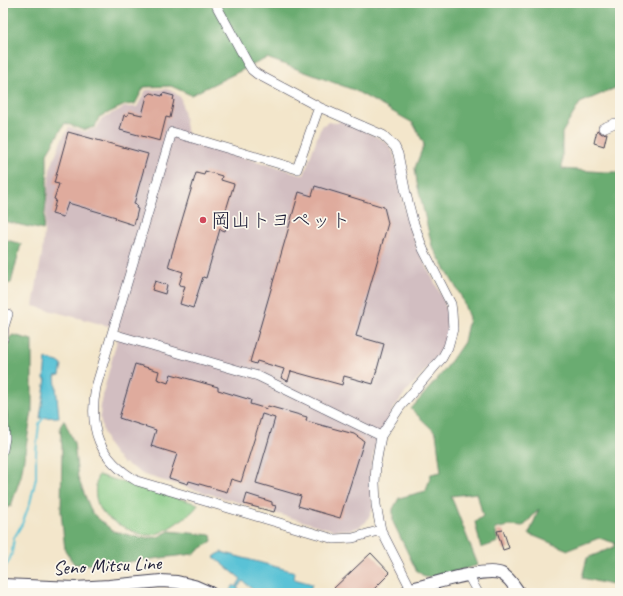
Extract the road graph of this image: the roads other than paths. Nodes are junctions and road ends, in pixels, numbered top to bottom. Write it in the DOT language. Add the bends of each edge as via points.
graph roads {
  1 [pos="215,3"];
  2 [pos="319,107"];
  3 [pos="620,123"];
  4 [pos="603,128"];
  5 [pos="8,314"];
  6 [pos="113,334"];
  7 [pos="3,339"];
  8 [pos="3,409"];
  9 [pos="381,436"];
  10 [pos="3,450"];
  11 [pos="381,530"];
  12 [pos="468,575"];
  13 [pos="3,585"];
  14 [pos="39,591"];
  15 [pos="408,591"];
  16 [pos="210,593"];
  17 [pos="478,593"];
  18 [pos="519,593"];
  1 -- 2 [label="street" via="252,70"];
  2 -- 6 [label="street" via="297,169 172,132"];
  2 -- 9 [label="street" via="383,135 395,147 413,221 423,249 451,304 453,330 442,358 408,397"];
  3 -- 4 [label="street"];
  5 -- 7 [label="street"];
  6 -- 9 [label="street" via="258,376"];
  6 -- 11 [label="street" via="96,387 93,417 95,432 101,446 122,472 146,484 334,539 353,538"];
  8 -- 10 [label="street"];
  9 -- 11 [label="street" via="374,483"];
  11 -- 15 [label="street"];
  12 -- 15 [label="main road"];
  12 -- 17 [label="street"];
  12 -- 18 [label="main road" via="493,572 502,574"];
  13 -- 14 [label="main road, Seno Mitsu Line"];
  14 -- 16 [label="main road, Seno Mitsu Line" via="161,581 194,586"];
}
